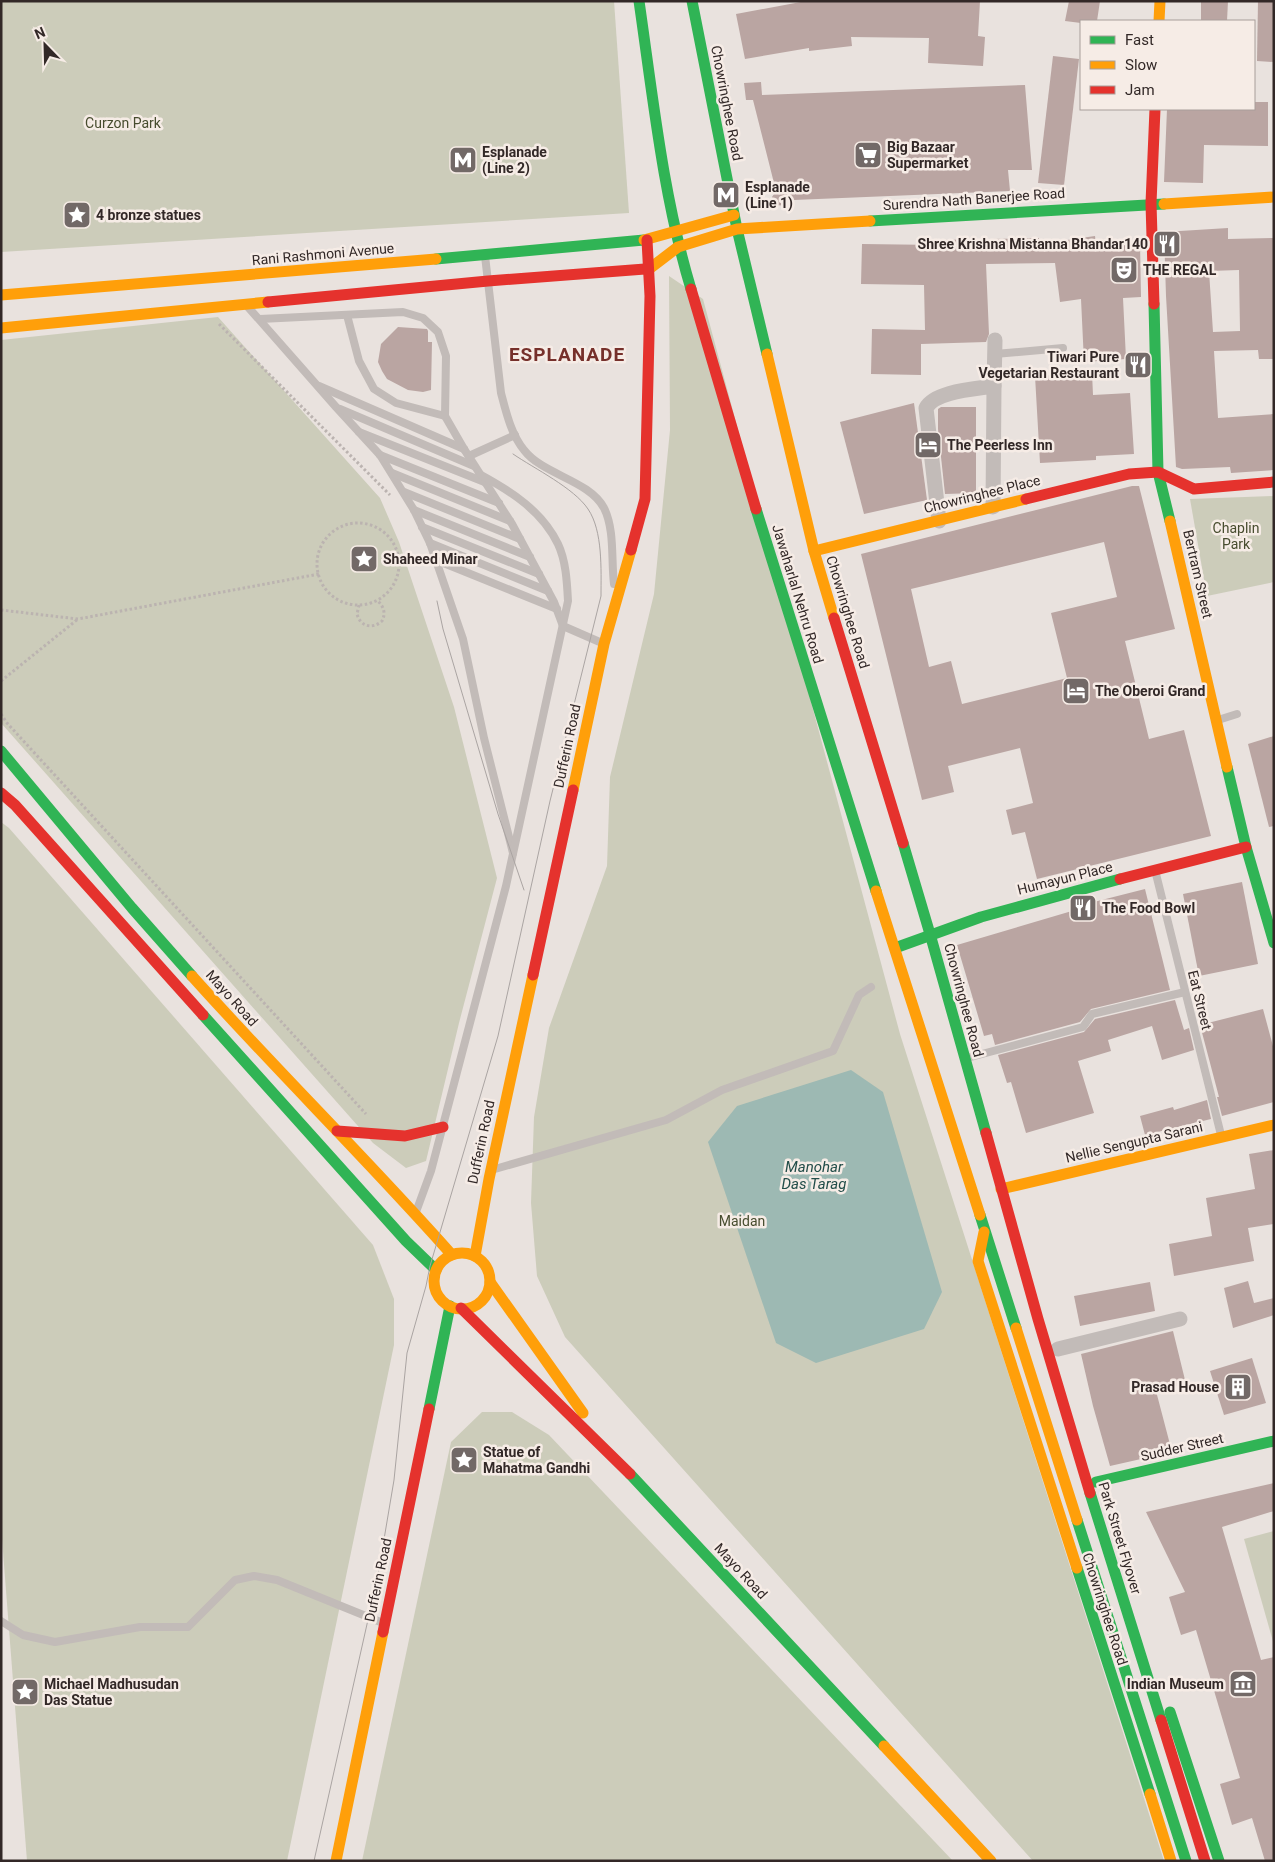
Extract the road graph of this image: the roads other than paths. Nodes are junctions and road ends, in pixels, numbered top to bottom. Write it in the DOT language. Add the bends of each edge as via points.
graph roads {
  1 [pos="639,1"];
  2 [pos="692,1"];
  3 [pos="1160,1"];
  4 [pos="1159,20"];
  5 [pos="1155,110"];
  6 [pos="1274,197"];
  7 [pos="1151,203"];
  8 [pos="734,216"];
  9 [pos="737,230"];
  10 [pos="675,231"];
  11 [pos="647,240"];
  12 [pos="678,247"];
  13 [pos="485,255"];
  14 [pos="649,269"];
  15 [pos="488,281"];
  16 [pos="247,290"];
  17 [pos="1,295"];
  18 [pos="346,315"];
  19 [pos="260,319"];
  20 [pos="1,328"];
  21 [pos="995,347"];
  22 [pos="1063,348"];
  23 [pos="317,385"];
  24 [pos="994,386"];
  25 [pos="336,407"];
  26 [pos="445,416"];
  27 [pos="358,431"];
  28 [pos="515,435"];
  29 [pos="466,453"];
  30 [pos="380,455"];
  31 [pos="475,466"];
  32 [pos="1158,472"];
  33 [pos="392,473"];
  34 [pos="481,475"];
  35 [pos="1274,482"];
  36 [pos="487,483"];
  37 [pos="404,492"];
  38 [pos="499,503"];
  39 [pos="993,507"];
  40 [pos="414,510"];
  41 [pos="510,521"];
  42 [pos="939,521"];
  43 [pos="422,526"];
  44 [pos="520,539"];
  45 [pos="430,543"];
  46 [pos="814,551"];
  47 [pos="530,557"];
  48 [pos="436,560"];
  49 [pos="539,574"];
  50 [pos="548,591"];
  51 [pos="616,600"];
  52 [pos="557,609"];
  53 [pos="564,626"];
  54 [pos="604,644"];
  55 [pos="1237,714"];
  56 [pos="1216,720"];
  57 [pos="1,751"];
  58 [pos="1,794"];
  59 [pos="1246,847"];
  60 [pos="513,854"];
  61 [pos="1155,870"];
  62 [pos="930,934"];
  63 [pos="1274,943"];
  64 [pos="895,948"];
  65 [pos="871,987"];
  66 [pos="1185,992"];
  67 [pos="965,1058"];
  68 [pos="1274,1125"];
  69 [pos="443,1127"];
  70 [pos="337,1131"];
  71 [pos="1222,1136"];
  72 [pos="491,1170"];
  73 [pos="1001,1189"];
  74 [pos="416,1214"];
  75 [pos="1010,1222"];
  76 [pos="984,1232"];
  77 [pos="452,1255"];
  78 [pos="475,1256"];
  79 [pos="436,1270"];
  80 [pos="490,1282"];
  81 [pos="455,1307"];
  82 [pos="1180,1319"];
  83 [pos="1058,1349"];
  84 [pos="1274,1440"];
  85 [pos="612,1454"];
  86 [pos="1096,1482"];
  87 [pos="1,1621"];
  88 [pos="385,1624"];
  89 [pos="336,1861"];
  90 [pos="991,1861"];
  91 [pos="1171,1861"];
  92 [pos="1186,1861"];
  93 [pos="1205,1861"];
  94 [pos="1218,1861"];
  1 -- 10 [label="main road"];
  2 -- 8 [label="main road, Chowringhee Road"];
  3 -- 4 [label="main road"];
  5 -- 7 [label="main road, Bertram Street"];
  6 -- 7 [label="main road, Surendra Nath Banerjee Road"];
  7 -- 9 [label="main road, Surendra Nath Banerjee Road"];
  7 -- 32 [label="main road, Bertram Street"];
  8 -- 9 [label="main road, Chowringhee Road"];
  8 -- 10 [label="main road, Rani Rashmoni Avenue"];
  9 -- 12 [label="main road, Surendra Nath Banerjee Road"];
  9 -- 46 [label="main road, Chowringhee Road"];
  10 -- 11 [label="main road, Rani Rashmoni Avenue"];
  10 -- 12 [label="main road"];
  11 -- 13 [label="main road, Rani Rashmoni Avenue"];
  11 -- 14 [label="main road, Dufferin Road"];
  12 -- 14 [label="main road"];
  12 -- 64 [label="main road, Jawaharlal Nehru Road" via="772,564"];
  13 -- 15 [label="lane"];
  13 -- 16 [label="main road, Rani Rashmoni Avenue"];
  14 -- 15 [label="main road"];
  14 -- 51 [label="main road, Dufferin Road" via="645,500"];
  15 -- 16 [label="main road"];
  15 -- 28 [label="lane" via="501,393"];
  16 -- 17 [label="main road, Rani Rashmoni Avenue"];
  16 -- 19 [label="lane"];
  16 -- 20 [label="main road"];
  18 -- 19 [label="lane"];
  18 -- 26 [label="lane" via="358,361 374,389 396,403"];
  18 -- 26 [label="lane" via="403,312 423,318 438,332 446,356"];
  19 -- 23 [label="lane"];
  21 -- 22 [label="lane"];
  21 -- 24 [label="street"];
  23 -- 25 [label="lane"];
  23 -- 29 [label="lane"];
  24 -- 39 [label="street"];
  24 -- 42 [label="street" via="942,396 926,408"];
  25 -- 27 [label="lane"];
  25 -- 31 [label="lane"];
  26 -- 29 [label="lane"];
  27 -- 30 [label="lane"];
  27 -- 36 [label="lane"];
  28 -- 29 [label="lane"];
  28 -- 51 [label="lane" via="535,461 585,490 604,508"];
  29 -- 31 [label="lane"];
  30 -- 33 [label="lane"];
  30 -- 38 [label="lane"];
  31 -- 34 [label="lane"];
  32 -- 35 [label="main road" via="1194,489"];
  32 -- 39 [label="main road, Chowringhee Place" via="1129,474"];
  32 -- 56 [label="main road, Bertram Street"];
  33 -- 37 [label="lane"];
  33 -- 41 [label="lane"];
  34 -- 36 [label="lane"];
  34 -- 53 [label="lane" via="514,493 537,513 558,544 566,574 568,601"];
  36 -- 38 [label="lane"];
  37 -- 40 [label="lane"];
  37 -- 44 [label="lane"];
  38 -- 41 [label="lane"];
  39 -- 42 [label="main road, Chowringhee Place"];
  40 -- 43 [label="lane"];
  40 -- 47 [label="lane"];
  41 -- 44 [label="lane"];
  42 -- 46 [label="main road, Chowringhee Place"];
  43 -- 45 [label="lane"];
  43 -- 49 [label="lane"];
  44 -- 47 [label="lane"];
  45 -- 48 [label="lane"];
  45 -- 50 [label="lane"];
  46 -- 62 [label="main road, Chowringhee Road"];
  47 -- 49 [label="lane"];
  48 -- 52 [label="lane"];
  48 -- 60 [label="lane" via="464,639"];
  49 -- 50 [label="lane"];
  50 -- 52 [label="lane"];
  51 -- 54 [label="main road, Dufferin Road"];
  52 -- 53 [label="lane"];
  53 -- 54 [label="lane"];
  53 -- 60 [label="lane"];
  54 -- 72 [label="main road, Dufferin Road"];
  55 -- 56 [label="lane"];
  56 -- 59 [label="main road, Bertram Street"];
  57 -- 70 [label="main road, Mayo Road" via="132,908 236,1025"];
  58 -- 79 [label="main road" via="15,805 406,1241"];
  59 -- 61 [label="main road, Humayun Place"];
  59 -- 63 [label="main road, Bertram Street"];
  60 -- 69 [label="lane"];
  61 -- 62 [label="main road, Humayun Place" via="1010,908"];
  61 -- 66 [label="lane, Eat Street"];
  62 -- 64 [label="main road, Humayun Place"];
  62 -- 67 [label="main road, Chowringhee Road"];
  64 -- 76 [label="main road"];
  65 -- 72 [label="lane" via="859,995 833,1051 722,1090 666,1120"];
  66 -- 67 [label="lane" via="1092,1014 1083,1027"];
  66 -- 71 [label="lane, Eat Street"];
  67 -- 73 [label="main road, Chowringhee Road"];
  68 -- 71 [label="main road, Nellie Sengupta Sarani"];
  69 -- 70 [label="main road" via="405,1136"];
  69 -- 74 [label="lane"];
  70 -- 74 [label="main road, Mayo Road"];
  71 -- 73 [label="main road, Nellie Sengupta Sarani"];
  72 -- 78 [label="main road, Dufferin Road"];
  73 -- 75 [label="main road, Chowringhee Road"];
  74 -- 77 [label="main road, Mayo Road"];
  75 -- 83 [label="main road" via="1027,1243"];
  75 -- 93 [label="main road, Park Street Flyover"];
  76 -- 91 [label="main road, Chowringhee Road" via="978,1260"];
  76 -- 92 [label="main road, bridge"];
  77 -- 78 [label="main road"];
  77 -- 79 [label="main road"];
  78 -- 80 [label="main road" via="486,1266"];
  79 -- 81 [label="main road" via="434,1280 438,1295"];
  80 -- 81 [label="main road" via="480,1302 473,1306"];
  80 -- 85 [label="main road"];
  81 -- 85 [label="main road, Mayo Road"];
  81 -- 88 [label="main road, Dufferin Road"];
  82 -- 83 [label="street"];
  83 -- 86 [label="main road"];
  84 -- 86 [label="main road, Sudder Street"];
  85 -- 90 [label="main road, Mayo Road"];
  86 -- 94 [label="main road"];
  87 -- 88 [label="lane" via="23,1635 55,1642 140,1627 188,1627 234,1580 254,1576 277,1580"];
  88 -- 89 [label="main road, Dufferin Road"];
}
